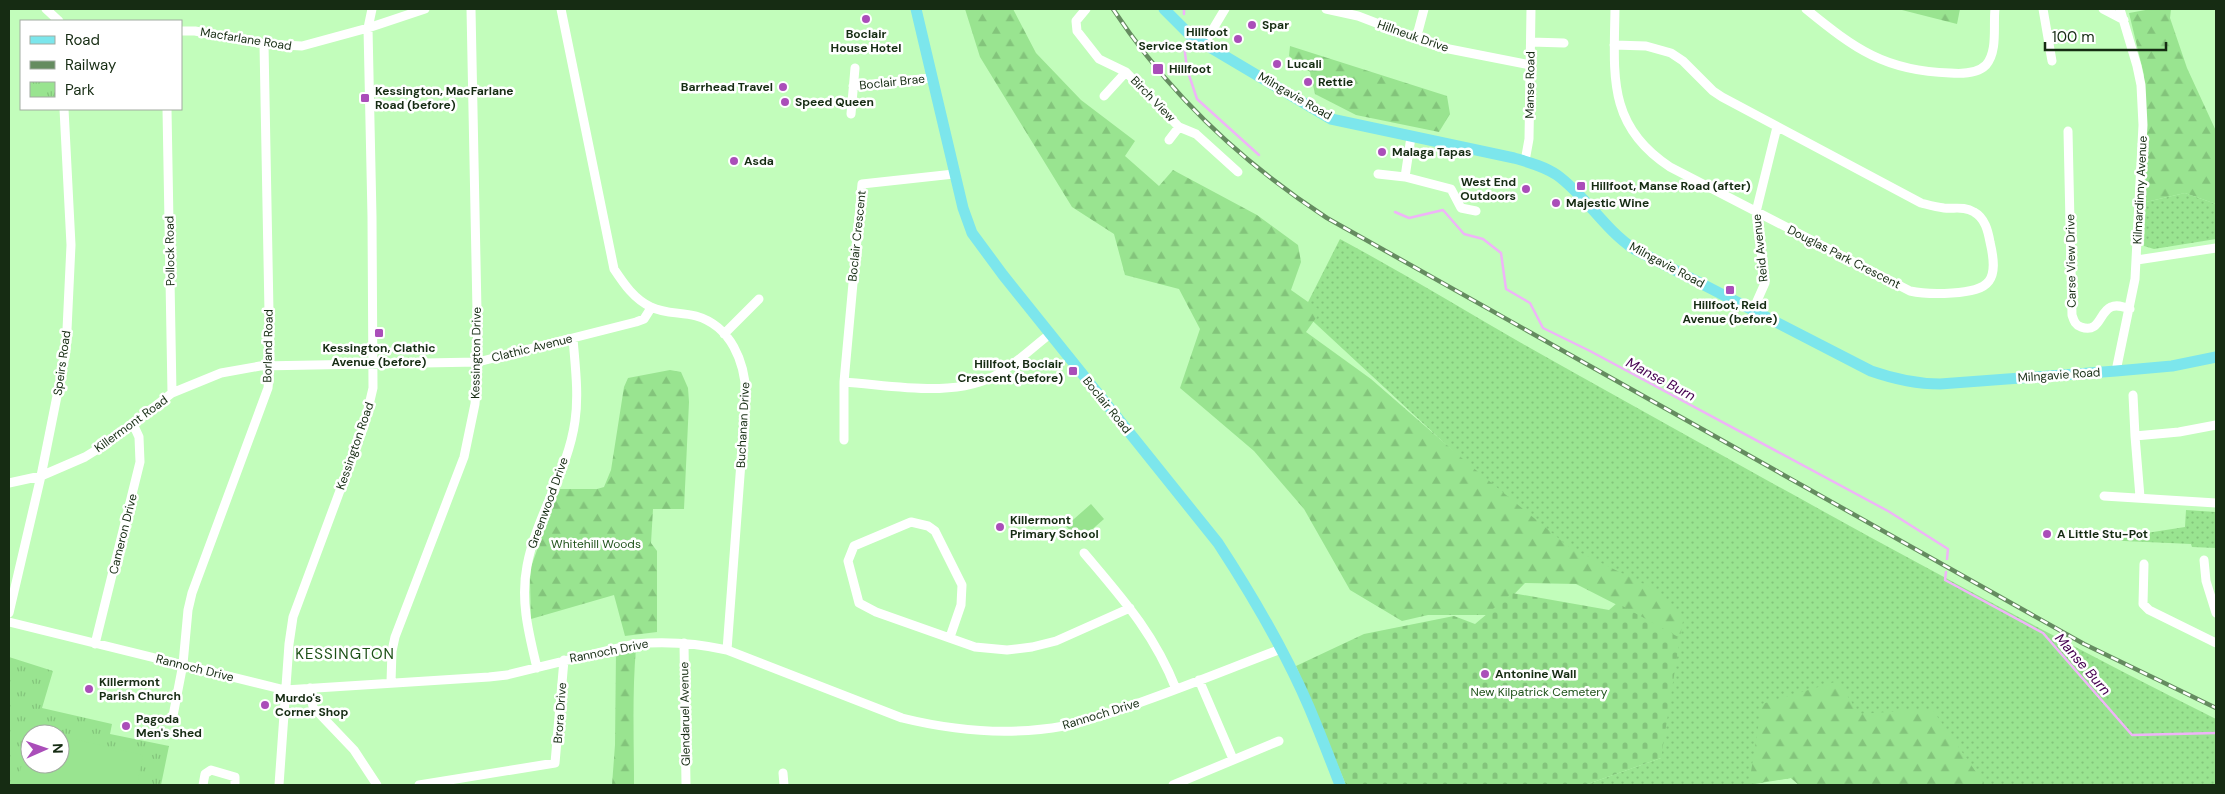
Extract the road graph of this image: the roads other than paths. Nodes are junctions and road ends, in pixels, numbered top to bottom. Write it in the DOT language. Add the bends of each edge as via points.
graph roads {
  1 [pos="46,9"];
  2 [pos="372,9"];
  3 [pos="425,9"];
  4 [pos="471,9"];
  5 [pos="562,9"];
  6 [pos="916,9"];
  7 [pos="1086,9"];
  8 [pos="1164,9"];
  9 [pos="1225,9"];
  10 [pos="1326,9"];
  11 [pos="1424,9"];
  12 [pos="1531,9"];
  13 [pos="1615,9"];
  14 [pos="1806,9"];
  15 [pos="1995,9"];
  16 [pos="2043,9"];
  17 [pos="2120,9"];
  18 [pos="2108,10"];
  19 [pos="58,20"];
  20 [pos="2124,20"];
  21 [pos="368,28"];
  22 [pos="182,31"];
  23 [pos="1416,39"];
  24 [pos="1531,42"];
  25 [pos="1564,43"];
  26 [pos="264,44"];
  27 [pos="1204,44"];
  28 [pos="1614,45"];
  29 [pos="2052,62"];
  30 [pos="1530,65"];
  31 [pos="855,68"];
  32 [pos="1126,72"];
  33 [pos="931,78"];
  34 [pos="853,86"];
  35 [pos="1104,96"];
  36 [pos="64,110"];
  37 [pos="167,110"];
  38 [pos="851,114"];
  39 [pos="1179,127"];
  40 [pos="1777,127"];
  41 [pos="2068,132"];
  42 [pos="1411,137"];
  43 [pos="1169,140"];
  44 [pos="1525,161"];
  45 [pos="1238,172"];
  46 [pos="954,174"];
  47 [pos="1378,174"];
  48 [pos="1404,177"];
  49 [pos="1476,211"];
  50 [pos="1756,212"];
  51 [pos="2216,248"];
  52 [pos="2137,260"];
  53 [pos="760,299"];
  54 [pos="651,308"];
  55 [pos="2130,309"];
  56 [pos="1753,310"];
  57 [pos="724,334"];
  58 [pos="1050,334"];
  59 [pos="573,338"];
  60 [pos="2216,358"];
  61 [pos="478,362"];
  62 [pos="374,364"];
  63 [pos="270,366"];
  64 [pos="2116,371"];
  65 [pos="844,382"];
  66 [pos="172,393"];
  67 [pos="2132,395"];
  68 [pos="134,424"];
  69 [pos="2216,425"];
  70 [pos="2135,436"];
  71 [pos="844,440"];
  72 [pos="41,476"];
  73 [pos="9,483"];
  74 [pos="2104,496"];
  75 [pos="2140,497"];
  76 [pos="2216,503"];
  77 [pos="1084,553"];
  78 [pos="2204,560"];
  79 [pos="2144,564"];
  80 [pos="1130,608"];
  81 [pos="9,613"];
  82 [pos="2216,613"];
  83 [pos="9,622"];
  84 [pos="950,637"];
  85 [pos="684,643"];
  86 [pos="2216,643"];
  87 [pos="95,644"];
  88 [pos="1281,649"];
  89 [pos="727,650"];
  90 [pos="564,660"];
  91 [pos="183,664"];
  92 [pos="537,668"];
  93 [pos="1199,680"];
  94 [pos="391,682"];
  95 [pos="310,688"];
  96 [pos="1176,689"];
  97 [pos="286,690"];
  98 [pos="172,721"];
  99 [pos="1280,741"];
  100 [pos="1233,759"];
  101 [pos="784,773"];
  102 [pos="203,785"];
  103 [pos="235,785"];
  104 [pos="279,785"];
  105 [pos="377,785"];
  106 [pos="419,785"];
  107 [pos="686,785"];
  108 [pos="784,785"];
  109 [pos="1173,785"];
  110 [pos="1340,785"];
  1 -- 19 [label="street"];
  2 -- 21 [label="street, Kessington Road"];
  3 -- 21 [label="street"];
  4 -- 61 [label="street, Kessington Drive"];
  5 -- 54 [label="street, Buchanan Drive" via="614,269 627,289"];
  6 -- 33 [label="main road, Boclair Road"];
  7 -- 32 [label="street, Birch View" via="1076,21 1077,31 1099,59"];
  8 -- 27 [label="main road, Milngavie Road" via="1183,30"];
  9 -- 27 [label="street"];
  10 -- 23 [label="street, Hillneuk Drive" via="1358,16"];
  11 -- 23 [label="street"];
  12 -- 24 [label="street, Manse Road"];
  13 -- 28 [label="street, Douglas Park Crescent"];
  14 -- 15 [label="street" via="1881,61 1907,69 1960,73 1975,71 1990,59"];
  16 -- 29 [label="street"];
  17 -- 20 [label="street, Kilmardinny Avenue"];
  18 -- 20 [label="street"];
  20 -- 52 [label="street, Kilmardinny Avenue" via="2137,66 2143,104"];
  21 -- 26 [label="street, Macfarlane Road" via="302,46"];
  21 -- 62 [label="street, Kessington Road"];
  22 -- 26 [label="street, Macfarlane Road"];
  23 -- 30 [label="street, Hillneuk Drive" via="1447,49"];
  24 -- 25 [label="street"];
  24 -- 30 [label="street, Manse Road"];
  26 -- 63 [label="street, Borland Road"];
  27 -- 42 [label="main road, Milngavie Road" via="1331,119"];
  28 -- 40 [label="street, Douglas Park Crescent" via="1646,46 1671,53 1713,91"];
  28 -- 50 [label="street, Douglas Park Crescent" via="1617,93 1625,119 1638,140 1670,167"];
  30 -- 44 [label="street, Manse Road" via="1529,139"];
  31 -- 34 [label="street, Boclair Brae"];
  32 -- 35 [label="street, Birch View"];
  32 -- 39 [label="street, Birch View"];
  33 -- 34 [label="street, Boclair Brae"];
  33 -- 46 [label="main road, Boclair Road"];
  34 -- 38 [label="street, Boclair Brae"];
  36 -- 72 [label="street, Speirs Road" via="71,245 69,309 62,376"];
  37 -- 66 [label="street, Pollock Road"];
  39 -- 43 [label="street, Birch View"];
  39 -- 45 [label="street, Birch View" via="1196,134"];
  40 -- 50 [label="street, Reid Avenue"];
  40 -- 50 [label="street, Douglas Park Crescent" via="1921,203 1976,212 1987,228 1995,268 1988,282 1977,290 1918,293 1900,287"];
  41 -- 55 [label="street, Carse View Drive" via="2074,323 2080,327 2094,327 2114,305"];
  42 -- 44 [label="main road, Milngavie Road"];
  42 -- 48 [label="street"];
  44 -- 56 [label="main road, Milngavie Road" via="1555,174 1569,185 1611,231 1634,250"];
  46 -- 58 [label="main road, Boclair Road" via="965,216 977,241"];
  46 -- 65 [label="street, Boclair Crescent" via="862,184"];
  47 -- 48 [label="street"];
  48 -- 49 [label="street" via="1451,189 1461,208"];
  50 -- 56 [label="street, Reid Avenue" via="1765,283"];
  51 -- 52 [label="street"];
  52 -- 55 [label="street, Kilmardinny Avenue"];
  53 -- 57 [label="street"];
  54 -- 57 [label="street, Buchanan Drive" via="696,316"];
  54 -- 59 [label="street, Clathic Avenue" via="644,319"];
  55 -- 64 [label="street, Kilmardinny Avenue"];
  56 -- 64 [label="main road, Milngavie Road" via="1871,372 1907,382 1940,384"];
  57 -- 89 [label="street, Buchanan Drive" via="742,364 746,395"];
  58 -- 65 [label="street" via="999,374 964,387 943,389"];
  58 -- 88 [label="main road, Boclair Road" via="1218,542"];
  59 -- 61 [label="street, Clathic Avenue"];
  59 -- 92 [label="street, Greenwood Drive" via="577,386 575,422 530,551 526,576 526,623"];
  60 -- 64 [label="main road, Milngavie Road"];
  61 -- 62 [label="street, Clathic Avenue"];
  61 -- 94 [label="street, Kessington Drive" via="468,441 395,637"];
  62 -- 63 [label="street, Killermont Road"];
  62 -- 97 [label="street, Kessington Road" via="369,409 293,617"];
  63 -- 66 [label="street, Killermont Road" via="221,374"];
  63 -- 91 [label="street, Borland Road" via="266,398 192,593"];
  65 -- 71 [label="street, Boclair Crescent"];
  66 -- 68 [label="street, Killermont Road"];
  67 -- 70 [label="street"];
  68 -- 72 [label="street, Killermont Road" via="85,457"];
  68 -- 87 [label="street, Cameron Drive" via="139,437 140,462"];
  69 -- 70 [label="street"];
  70 -- 75 [label="street"];
  72 -- 73 [label="street, Killermont Road"];
  72 -- 81 [label="street, Speirs Road"];
  74 -- 75 [label="street"];
  75 -- 76 [label="street"];
  77 -- 80 [label="street"];
  78 -- 82 [label="street" via="2206,581"];
  79 -- 86 [label="street" via="2143,604"];
  80 -- 84 [label="street" via="1056,641 1032,647 990,649"];
  80 -- 96 [label="street" via="1161,654"];
  83 -- 87 [label="street, Rannoch Drive"];
  84 -- 84 [label="street" via="859,603 848,561 854,546 911,522 936,531 962,585 962,605"];
  85 -- 89 [label="street, Rannoch Drive"];
  85 -- 90 [label="street, Rannoch Drive" via="634,644"];
  85 -- 107 [label="street, Glendaruel Avenue"];
  87 -- 91 [label="street, Rannoch Drive"];
  88 -- 93 [label="street, Rannoch Drive"];
  88 -- 110 [label="main road, Boclair Road" via="1309,706"];
  89 -- 96 [label="street, Rannoch Drive" via="902,718 974,731 1024,731 1064,726"];
  90 -- 92 [label="street, Rannoch Drive"];
  90 -- 106 [label="street, Brora Drive" via="557,760 554,765"];
  91 -- 97 [label="street, Rannoch Drive"];
  91 -- 98 [label="street, Borland Road"];
  92 -- 94 [label="street, Rannoch Drive" via="489,677"];
  93 -- 96 [label="street, Rannoch Drive"];
  93 -- 100 [label="street"];
  94 -- 95 [label="street, Rannoch Drive"];
  95 -- 97 [label="street, Rannoch Drive"];
  95 -- 105 [label="street" via="313,706 354,750"];
  97 -- 104 [label="street, Kessington Road"];
  99 -- 100 [label="street"];
  100 -- 109 [label="street"];
  101 -- 108 [label="street"];
  102 -- 103 [label="street" via="205,774 211,770 232,775"];
}
